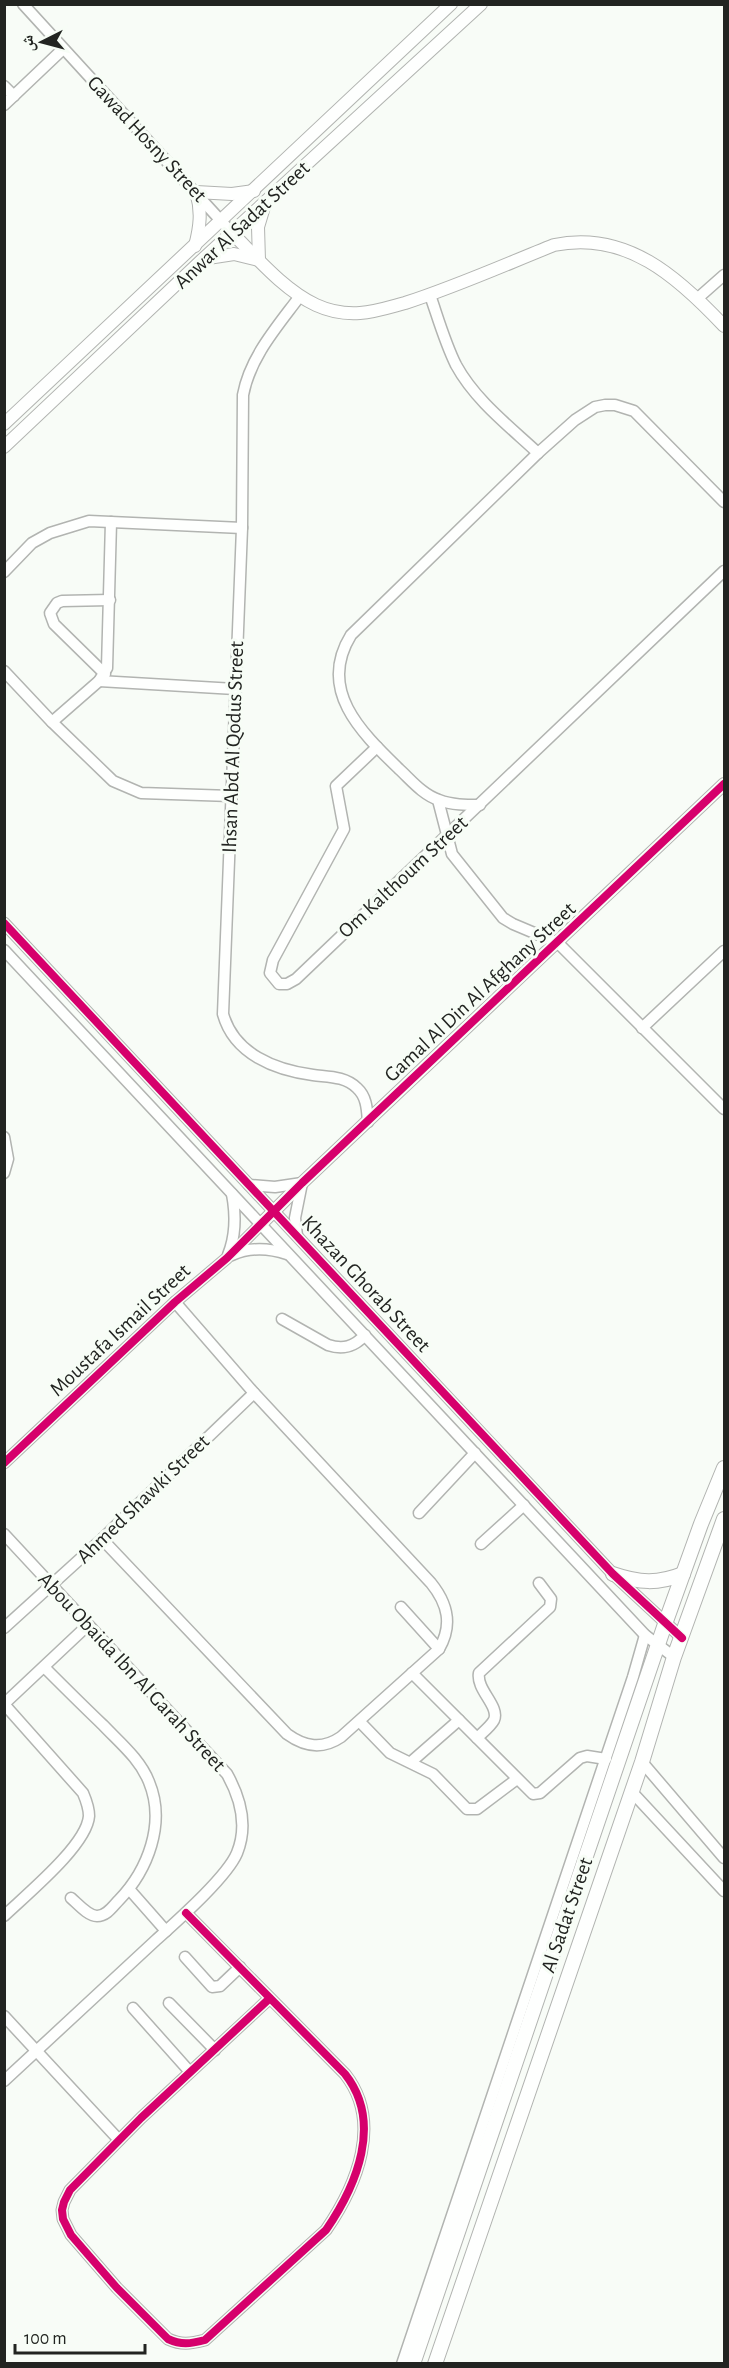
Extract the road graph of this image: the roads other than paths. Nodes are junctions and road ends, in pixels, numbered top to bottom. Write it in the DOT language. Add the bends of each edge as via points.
graph roads {
  1 [pos="23,4"];
  2 [pos="451,4"];
  3 [pos="481,4"];
  4 [pos="63,49"];
  5 [pos="4,86"];
  6 [pos="14,96"];
  7 [pos="4,105"];
  8 [pos="254,191"];
  9 [pos="196,192"];
  10 [pos="265,204"];
  11 [pos="221,221"];
  12 [pos="233,234"];
  13 [pos="195,247"];
  14 [pos="203,259"];
  15 [pos="259,260"];
  16 [pos="724,275"];
  17 [pos="430,295"];
  18 [pos="300,296"];
  19 [pos="698,298"];
  20 [pos="724,326"];
  21 [pos="4,424"];
  22 [pos="4,447"];
  23 [pos="538,453"];
  24 [pos="724,502"];
  25 [pos="111,522"];
  26 [pos="242,528"];
  27 [pos="724,571"];
  28 [pos="4,572"];
  29 [pos="110,600"];
  30 [pos="4,671"];
  31 [pos="102,677"];
  32 [pos="235,689"];
  33 [pos="52,722"];
  34 [pos="377,747"];
  35 [pos="724,784"];
  36 [pos="231,796"];
  37 [pos="438,800"];
  38 [pos="480,805"];
  39 [pos="447,836"];
  40 [pos="4,923"];
  41 [pos="558,943"];
  42 [pos="4,950"];
  43 [pos="724,951"];
  44 [pos="642,1028"];
  45 [pos="724,1109"];
  46 [pos="368,1122"];
  47 [pos="4,1137"];
  48 [pos="4,1173"];
  49 [pos="302,1183"];
  50 [pos="249,1185"];
  51 [pos="232,1193"];
  52 [pos="274,1212"];
  53 [pos="260,1225"];
  54 [pos="297,1236"];
  55 [pos="290,1255"];
  56 [pos="227,1258"];
  57 [pos="175,1302"];
  58 [pos="282,1319"];
  59 [pos="365,1335"];
  60 [pos="254,1394"];
  61 [pos="475,1453"];
  62 [pos="4,1462"];
  63 [pos="724,1468"];
  64 [pos="524,1505"];
  65 [pos="419,1513"];
  66 [pos="724,1520"];
  67 [pos="4,1534"];
  68 [pos="102,1539"];
  69 [pos="482,1544"];
  70 [pos="613,1574"];
  71 [pos="683,1574"];
  72 [pos="539,1583"];
  73 [pos="52,1585"];
  74 [pos="401,1607"];
  75 [pos="665,1624"];
  76 [pos="88,1625"];
  77 [pos="4,1628"];
  78 [pos="645,1635"];
  79 [pos="682,1638"];
  80 [pos="658,1646"];
  81 [pos="439,1649"];
  82 [pos="674,1657"];
  83 [pos="44,1667"];
  84 [pos="412,1673"];
  85 [pos="4,1704"];
  86 [pos="459,1720"];
  87 [pos="360,1722"];
  88 [pos="477,1738"];
  89 [pos="606,1759"];
  90 [pos="411,1762"];
  91 [pos="642,1762"];
  92 [pos="517,1779"];
  93 [pos="631,1791"];
  94 [pos="724,1858"];
  95 [pos="129,1889"];
  96 [pos="724,1891"];
  97 [pos="71,1898"];
  98 [pos="186,1913"];
  99 [pos="4,1916"];
  100 [pos="166,1931"];
  101 [pos="185,1957"];
  102 [pos="240,1967"];
  103 [pos="270,1998"];
  104 [pos="169,2003"];
  105 [pos="133,2008"];
  106 [pos="4,2016"];
  107 [pos="215,2049"];
  108 [pos="37,2050"];
  109 [pos="190,2072"];
  110 [pos="4,2081"];
  111 [pos="119,2140"];
  112 [pos="402,2364"];
  113 [pos="413,2364"];
  114 [pos="435,2364"];
  1 -- 4 [label="street, Gawad Hosny Street"];
  2 -- 8 [label="street, Anwar Al Sadat Street"];
  3 -- 10 [label="street, Anwar Al Sadat Street"];
  4 -- 6 [label="street"];
  4 -- 9 [label="street, Gawad Hosny Street"];
  5 -- 6 [label="street"];
  6 -- 7 [label="street"];
  8 -- 9 [label="street"];
  8 -- 11 [label="street, Anwar Al Sadat Street"];
  9 -- 11 [label="street, Gawad Hosny Street"];
  9 -- 13 [label="street" via="200,220"];
  10 -- 12 [label="street, Anwar Al Sadat Street"];
  10 -- 15 [label="street" via="258,227"];
  11 -- 12 [label="street"];
  11 -- 13 [label="street, Anwar Al Sadat Street"];
  12 -- 14 [label="street, Anwar Al Sadat Street"];
  12 -- 15 [label="street"];
  13 -- 21 [label="street, Anwar Al Sadat Street"];
  14 -- 15 [label="street" via="228,254"];
  14 -- 22 [label="street, Anwar Al Sadat Street"];
  15 -- 18 [label="street"];
  16 -- 19 [label="street"];
  17 -- 18 [label="street" via="360,313 337,312"];
  17 -- 19 [label="street" via="554,245 593,241 641,257"];
  17 -- 23 [label="street" via="456,364 467,381"];
  18 -- 26 [label="street, Ihsan Abd Al Qodus Street" via="255,358 246,378"];
  19 -- 20 [label="street"];
  23 -- 24 [label="street" via="595,407 625,407 634,411"];
  23 -- 34 [label="street" via="390,595 344,645 338,674 342,695 350,713"];
  25 -- 26 [label="street"];
  25 -- 28 [label="street" via="89,521 50,533 32,543"];
  25 -- 29 [label="street"];
  26 -- 32 [label="street, Ihsan Abd Al Qodus Street"];
  27 -- 38 [label="street, Om Kalthoum Street"];
  29 -- 31 [label="street" via="108,660"];
  29 -- 31 [label="street" via="62,601 51,613 54,624"];
  30 -- 33 [label="street"];
  31 -- 32 [label="street"];
  31 -- 33 [label="street"];
  32 -- 36 [label="street, Ihsan Abd Al Qodus Street"];
  33 -- 36 [label="street" via="113,781 127,788 141,793"];
  34 -- 37 [label="street" via="423,791"];
  34 -- 39 [label="street, Om Kalthoum Street" via="336,786 344,829 273,960 270,973 274,980 287,984 296,979"];
  35 -- 41 [label="street, Gamal Al Din Al Afghany Street"];
  36 -- 46 [label="street, Ihsan Abd Al Qodus Street" via="222,1004 225,1024 260,1061 291,1071 331,1076 357,1087 366,1102"];
  37 -- 38 [label="street"];
  37 -- 39 [label="street"];
  38 -- 39 [label="street, Om Kalthoum Street"];
  39 -- 41 [label="street" via="452,854 503,918"];
  40 -- 50 [label="street, Khazan Ghorab Street"];
  41 -- 44 [label="street"];
  41 -- 46 [label="street, Gamal Al Din Al Afghany Street"];
  42 -- 51 [label="street, Khazan Ghorab Street"];
  43 -- 44 [label="street"];
  44 -- 45 [label="street"];
  46 -- 49 [label="street, Gamal Al Din Al Afghany Street"];
  47 -- 48 [label="street" via="8,1159"];
  49 -- 50 [label="street"];
  49 -- 52 [label="street, Gamal Al Din Al Afghany Street"];
  49 -- 54 [label="street" via="295,1218"];
  50 -- 52 [label="street, Khazan Ghorab Street"];
  51 -- 53 [label="street, Khazan Ghorab Street"];
  51 -- 56 [label="street" via="233,1242"];
  52 -- 53 [label="street, Gamal Al Din Al Afghany Street"];
  52 -- 54 [label="street, Khazan Ghorab Street"];
  53 -- 55 [label="street, Khazan Ghorab Street"];
  53 -- 56 [label="street, Moustafa Ismail Street"];
  54 -- 70 [label="street, Khazan Ghorab Street"];
  55 -- 56 [label="street" via="251,1249"];
  55 -- 59 [label="street, Khazan Ghorab Street"];
  56 -- 57 [label="street, Moustafa Ismail Street"];
  57 -- 60 [label="street"];
  57 -- 62 [label="street, Moustafa Ismail Street"];
  58 -- 59 [label="street" via="336,1348 349,1347"];
  59 -- 61 [label="street, Khazan Ghorab Street"];
  60 -- 68 [label="street, Ahmed Shawki Street"];
  60 -- 81 [label="street" via="440,1594 448,1619"];
  61 -- 64 [label="street, Khazan Ghorab Street"];
  61 -- 65 [label="street"];
  63 -- 71 [label="main road, Al Sadat Street"];
  64 -- 69 [label="street"];
  64 -- 78 [label="street, Khazan Ghorab Street"];
  66 -- 79 [label="main road, Al Sadat Street"];
  67 -- 73 [label="street, Abou Obaida Ibn Al Garah Street"];
  68 -- 73 [label="street, Ahmed Shawki Street"];
  68 -- 87 [label="street" via="287,1734 306,1746 321,1745 332,1743"];
  70 -- 71 [label="main road" via="652,1582"];
  70 -- 75 [label="street, Khazan Ghorab Street"];
  71 -- 75 [label="main road, Al Sadat Street"];
  72 -- 88 [label="street" via="551,1599 550,1607 479,1673 480,1686 495,1715"];
  73 -- 76 [label="street, Abou Obaida Ibn Al Garah Street"];
  73 -- 77 [label="street, Ahmed Shawki Street"];
  74 -- 81 [label="street"];
  75 -- 79 [label="street, Khazan Ghorab Street"];
  75 -- 80 [label="main road, Al Sadat Street"];
  76 -- 83 [label="street"];
  76 -- 98 [label="street, Abou Obaida Ibn Al Garah Street" via="227,1774 237,1790 243,1824 237,1854"];
  78 -- 80 [label="street, Khazan Ghorab Street"];
  78 -- 89 [label="street"];
  79 -- 82 [label="main road, Al Sadat Street"];
  80 -- 82 [label="street, Khazan Ghorab Street"];
  80 -- 113 [label="main road, Al Sadat Street"];
  81 -- 84 [label="street"];
  82 -- 91 [label="main road, Al Sadat Street"];
  83 -- 85 [label="street"];
  83 -- 95 [label="street" via="132,1754 149,1783 155,1802 155,1824 145,1864"];
  84 -- 86 [label="street"];
  84 -- 87 [label="street"];
  85 -- 99 [label="street" via="83,1793 89,1817 78,1844"];
  86 -- 88 [label="street"];
  86 -- 90 [label="street"];
  87 -- 90 [label="street" via="390,1753"];
  88 -- 92 [label="street"];
  89 -- 92 [label="street" via="580,1758 536,1794"];
  89 -- 112 [label="street"];
  90 -- 92 [label="street" via="433,1774 472,1810"];
  91 -- 93 [label="main road, Al Sadat Street"];
  91 -- 94 [label="street"];
  93 -- 96 [label="street"];
  93 -- 114 [label="main road, Al Sadat Street"];
  95 -- 97 [label="street" via="107,1913 99,1916"];
  95 -- 100 [label="street"];
  98 -- 100 [label="street, Abou Obaida Ibn Al Garah Street"];
  98 -- 102 [label="street"];
  100 -- 108 [label="street, Abou Obaida Ibn Al Garah Street"];
  101 -- 102 [label="street" via="212,1987 220,1986"];
  102 -- 103 [label="street"];
  103 -- 107 [label="street"];
  103 -- 111 [label="street" via="354,2085 363,2111 365,2139 338,2213 326,2230 205,2340 190,2344 168,2339 117,2288 66,2228 62,2210 70,2190"];
  104 -- 107 [label="street"];
  105 -- 109 [label="street"];
  106 -- 108 [label="street"];
  107 -- 109 [label="street"];
  108 -- 110 [label="street, Abou Obaida Ibn Al Garah Street"];
  108 -- 111 [label="street"];
  109 -- 111 [label="street"];
}
